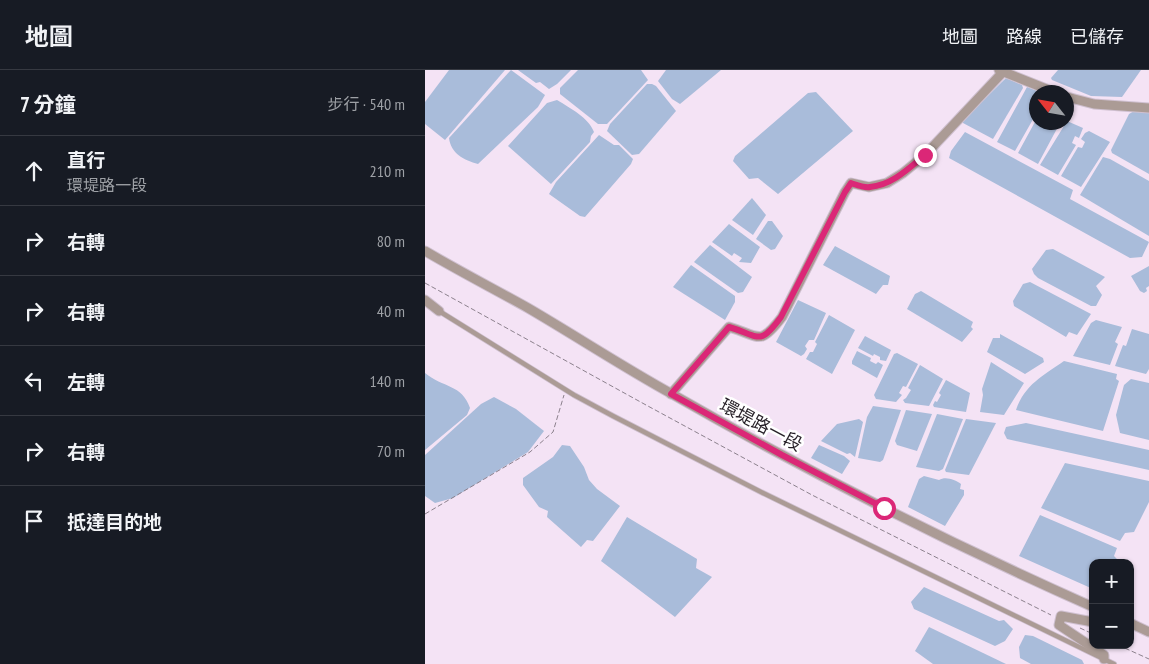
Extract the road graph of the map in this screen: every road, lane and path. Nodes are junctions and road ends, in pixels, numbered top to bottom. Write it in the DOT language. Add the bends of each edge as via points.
graph roads {
  1 [pos="1001,71"];
  2 [pos="1037,85"];
  3 [pos="1074,99"];
  4 [pos="1149,108"];
  5 [pos="425,251"];
  6 [pos="425,282"];
  7 [pos="425,300"];
  8 [pos="439,311"];
  9 [pos="566,390"];
  10 [pos="671,394"];
  11 [pos="425,514"];
  12 [pos="1089,605"];
  13 [pos="1060,620"];
  14 [pos="1089,621"];
  15 [pos="1077,627"];
  16 [pos="1134,627"];
  17 [pos="1089,632"];
  18 [pos="1149,632"];
  19 [pos="1127,649"];
  20 [pos="1104,659"];
  21 [pos="1149,659"];
  22 [pos="1114,664"];
  1 -- 2 [label="street"];
  1 -- 10 [label="street" via="925,155 903,173 887,183 869,188 851,183 781,317 766,336 757,338 729,327"];
  3 -- 4 [label="street" via="1094,104"];
  5 -- 10 [label="street, 環堤路一段"];
  6 -- 13 [label="path" via="812,495"];
  7 -- 8 [label="street"];
  8 -- 9 [label="lane"];
  9 -- 11 [label="path" via="553,432 530,452"];
  9 -- 20 [label="lane" via="763,493"];
  10 -- 12 [label="street, 環堤路一段" via="884,508"];
  13 -- 14 [label="street" via="1061,616"];
  13 -- 20 [label="street" via="1059,625 1104,655"];
  15 -- 17 [label="path"];
  16 -- 18 [label="street"];
  19 -- 21 [label="path"];
  20 -- 22 [label="lane"];
}
